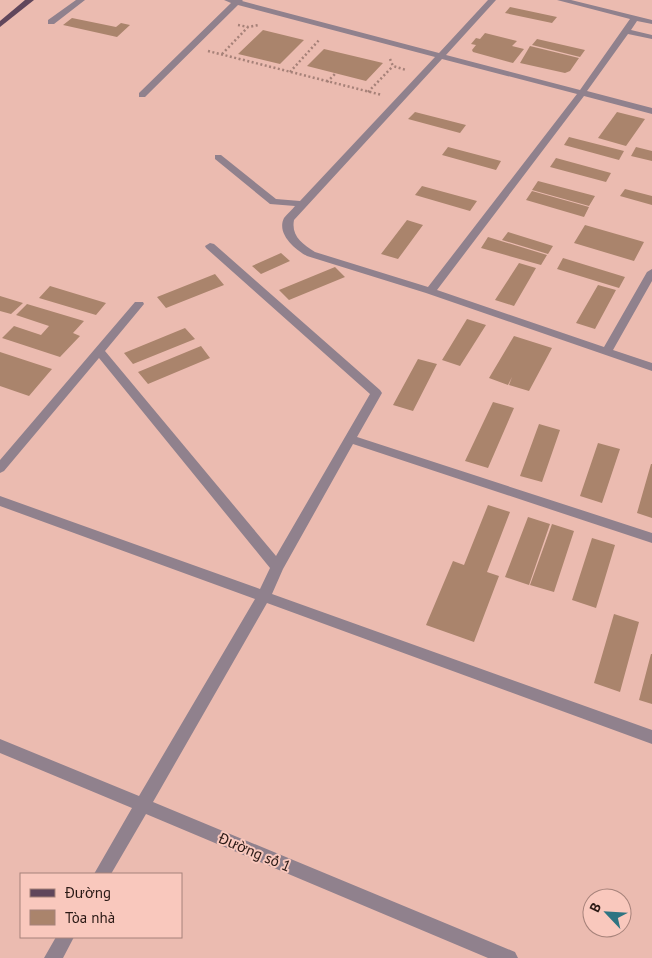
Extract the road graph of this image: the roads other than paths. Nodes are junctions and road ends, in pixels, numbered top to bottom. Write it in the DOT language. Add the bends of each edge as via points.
graph roads {
  1 [pos="30,0"];
  2 [pos="81,0"];
  3 [pos="492,0"];
  4 [pos="561,0"];
  5 [pos="234,1"];
  6 [pos="635,18"];
  7 [pos="51,22"];
  8 [pos="652,22"];
  9 [pos="0,25"];
  10 [pos="627,31"];
  11 [pos="652,37"];
  12 [pos="442,55"];
  13 [pos="582,93"];
  14 [pos="142,95"];
  15 [pos="652,111"];
  16 [pos="218,158"];
  17 [pos="302,204"];
  18 [pos="210,246"];
  19 [pos="652,272"];
  20 [pos="430,291"];
  21 [pos="139,304"];
  22 [pos="99,351"];
  23 [pos="607,351"];
  24 [pos="652,367"];
  25 [pos="351,439"];
  26 [pos="0,468"];
  27 [pos="0,502"];
  28 [pos="652,538"];
  29 [pos="277,567"];
  30 [pos="264,596"];
  31 [pos="652,737"];
  32 [pos="0,746"];
  33 [pos="142,806"];
  34 [pos="103,873"];
  35 [pos="64,938"];
  36 [pos="53,958"];
  37 [pos="509,958"];
  1 -- 9 [label="main road"];
  2 -- 7 [label="street"];
  3 -- 12 [label="street"];
  4 -- 6 [label="street"];
  5 -- 12 [label="street"];
  5 -- 14 [label="street"];
  6 -- 8 [label="street"];
  6 -- 10 [label="street"];
  10 -- 11 [label="street"];
  10 -- 13 [label="street"];
  12 -- 13 [label="street"];
  12 -- 17 [label="street"];
  13 -- 15 [label="street"];
  13 -- 20 [label="street"];
  16 -- 17 [label="street" via="273,202"];
  17 -- 20 [label="street" via="289,219 287,227 289,234 304,250"];
  18 -- 25 [label="street" via="376,393"];
  19 -- 23 [label="street"];
  20 -- 23 [label="street"];
  21 -- 22 [label="street"];
  22 -- 26 [label="street"];
  22 -- 29 [label="street"];
  23 -- 24 [label="street"];
  25 -- 28 [label="street"];
  25 -- 29 [label="street"];
  27 -- 30 [label="street"];
  29 -- 30 [label="street"];
  30 -- 31 [label="street"];
  30 -- 33 [label="street"];
  32 -- 33 [label="street, Đường số 1"];
  33 -- 34 [label="street"];
  33 -- 37 [label="street, Đường số 1"];
  35 -- 36 [label="street"];
}
